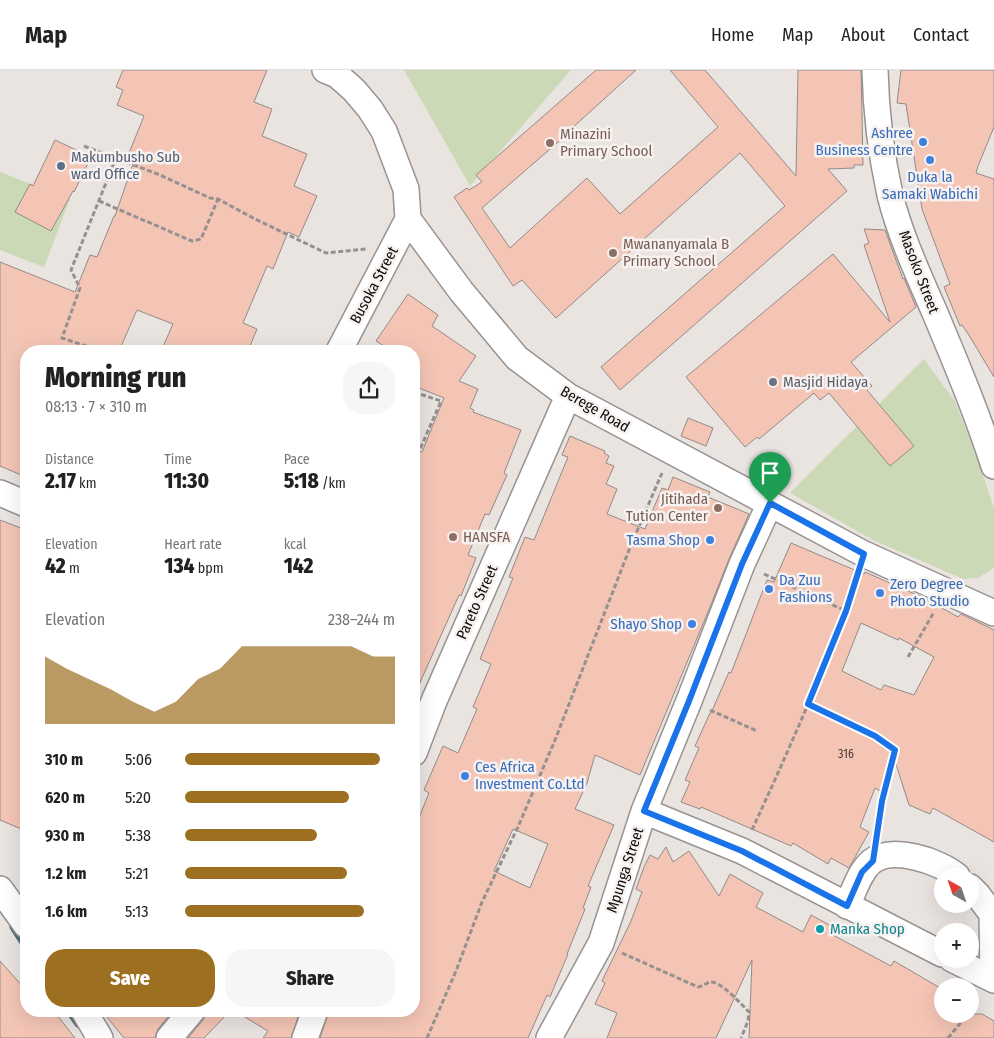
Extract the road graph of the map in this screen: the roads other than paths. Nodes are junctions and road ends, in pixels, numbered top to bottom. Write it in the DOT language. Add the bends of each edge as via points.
graph roads {
  1 [pos="875,70"];
  2 [pos="333,72"];
  3 [pos="408,219"];
  4 [pos="342,345"];
  5 [pos="568,396"];
  6 [pos="987,420"];
  7 [pos="994,466"];
  8 [pos="0,493"];
  9 [pos="20,501"];
  10 [pos="770,503"];
  11 [pos="994,612"];
  12 [pos="434,701"];
  13 [pos="420,726"];
  14 [pos="420,737"];
  15 [pos="644,811"];
  16 [pos="946,868"];
  17 [pos="12,893"];
  18 [pos="979,897"];
  19 [pos="847,906"];
  20 [pos="20,911"];
  21 [pos="934,950"];
  22 [pos="970,968"];
  23 [pos="994,980"];
  24 [pos="88,1017"];
  25 [pos="187,1017"];
  26 [pos="313,1017"];
  27 [pos="100,1038"];
  28 [pos="169,1038"];
  29 [pos="305,1038"];
  30 [pos="549,1038"];
  1 -- 6 [label="street, Masoko Street" via="880,138 891,195 907,247"];
  2 -- 3 [label="street" via="354,90 384,131 406,189"];
  3 -- 4 [label="street, Busoka Street"];
  3 -- 5 [label="street, Berege Road" via="461,291 517,358"];
  5 -- 10 [label="street, Berege Road"];
  5 -- 12 [label="street, Pareto Street"];
  6 -- 7 [label="street, Masoko Street"];
  8 -- 9 [label="street"];
  10 -- 11 [label="street, Berege Road" via="864,554"];
  10 -- 15 [label="street, Mpunga Street" via="742,564"];
  12 -- 13 [label="street"];
  12 -- 14 [label="street, Pareto Street"];
  15 -- 19 [label="street" via="742,851"];
  15 -- 30 [label="street, Mpunga Street" via="601,943"];
  16 -- 19 [label="street" via="919,856 891,855 873,861 862,872"];
  17 -- 20 [label="street"];
  18 -- 23 [label="street" via="992,914"];
  19 -- 21 [label="street"];
  22 -- 23 [label="street"];
  24 -- 27 [label="street"];
  25 -- 28 [label="street"];
  26 -- 29 [label="street"];
}
